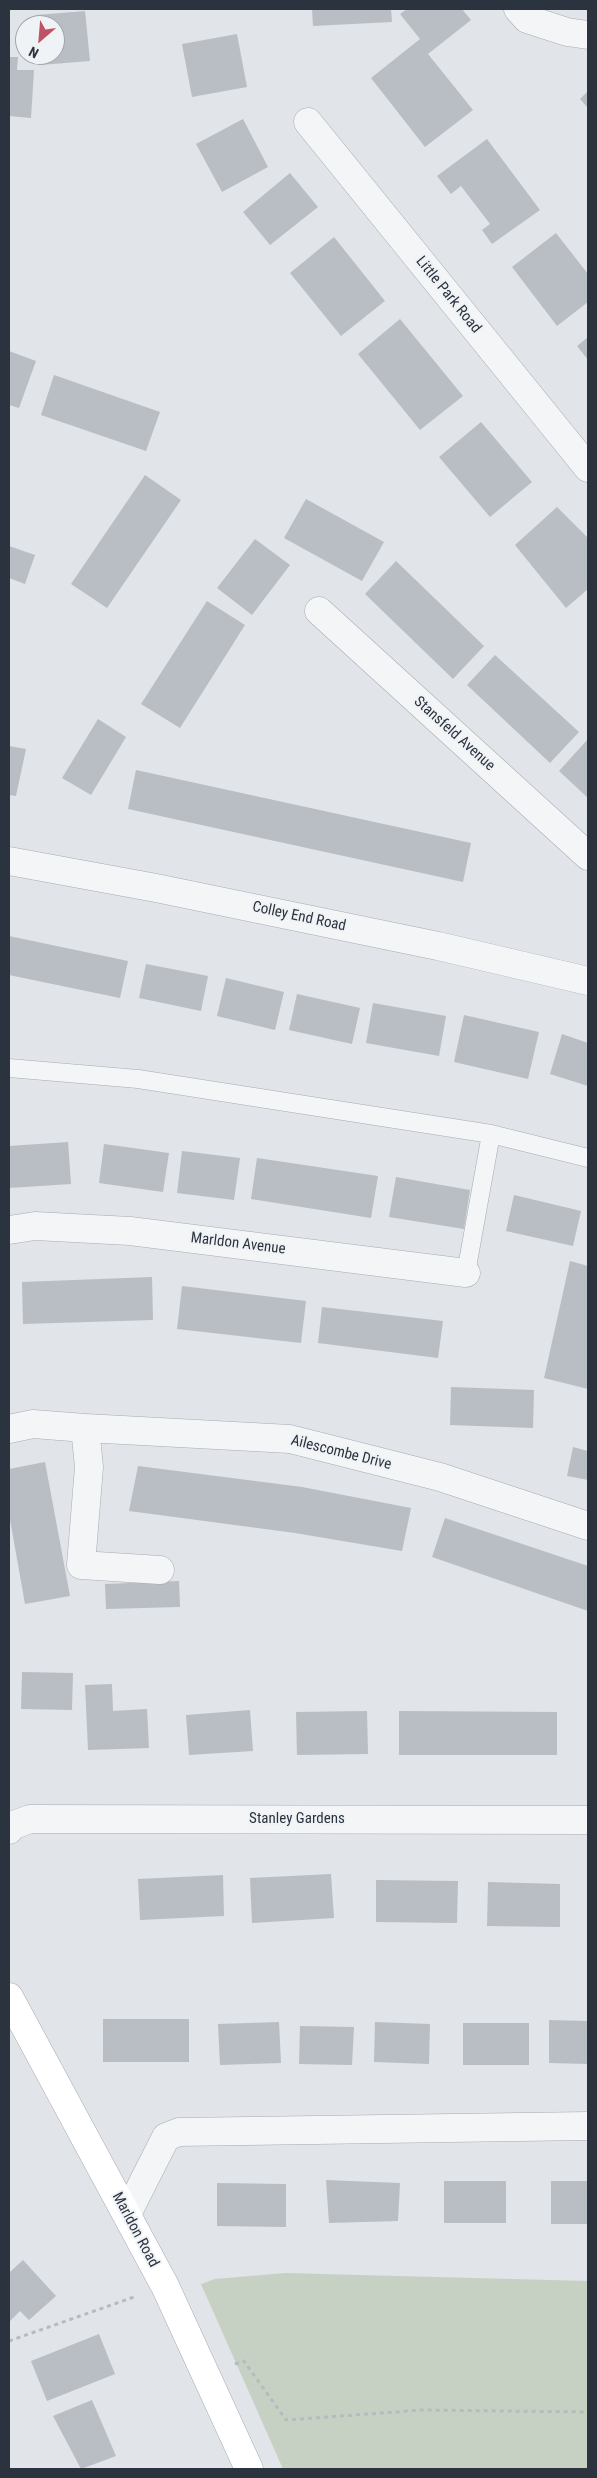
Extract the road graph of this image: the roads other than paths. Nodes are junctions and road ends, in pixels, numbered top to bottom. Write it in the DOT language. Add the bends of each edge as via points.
graph roads {
  1 [pos="518,9"];
  2 [pos="588,35"];
  3 [pos="308,122"];
  4 [pos="588,468"];
  5 [pos="319,611"];
  6 [pos="588,856"];
  7 [pos="9,861"];
  8 [pos="588,981"];
  9 [pos="9,1068"];
  10 [pos="492,1134"];
  11 [pos="588,1158"];
  12 [pos="9,1230"];
  13 [pos="466,1273"];
  14 [pos="9,1428"];
  15 [pos="85,1428"];
  16 [pos="588,1526"];
  17 [pos="160,1570"];
  18 [pos="588,1820"];
  19 [pos="9,1830"];
  20 [pos="9,1997"];
  21 [pos="588,2126"];
  22 [pos="127,2214"];
  23 [pos="248,2469"];
  1 -- 2 [label="street" via="527,19"];
  3 -- 4 [label="street, Little Park Road"];
  5 -- 6 [label="street, Stansfeld Avenue"];
  7 -- 8 [label="street, Colley End Road" via="438,946"];
  9 -- 10 [label="lane" via="138,1079"];
  10 -- 11 [label="lane"];
  10 -- 13 [label="lane"];
  12 -- 13 [label="street, Marldon Avenue" via="35,1226 130,1231"];
  14 -- 15 [label="street, Ailescombe Drive" via="33,1424"];
  15 -- 16 [label="street, Ailescombe Drive" via="290,1439 440,1478"];
  15 -- 17 [label="street" via="89,1467 81,1565"];
  18 -- 19 [label="street, Stanley Gardens" via="30,1819 11,1826"];
  20 -- 22 [label="main road, Marldon Road"];
  21 -- 22 [label="street" via="179,2132 166,2137"];
  22 -- 23 [label="main road, Marldon Road" via="165,2286"];
}
